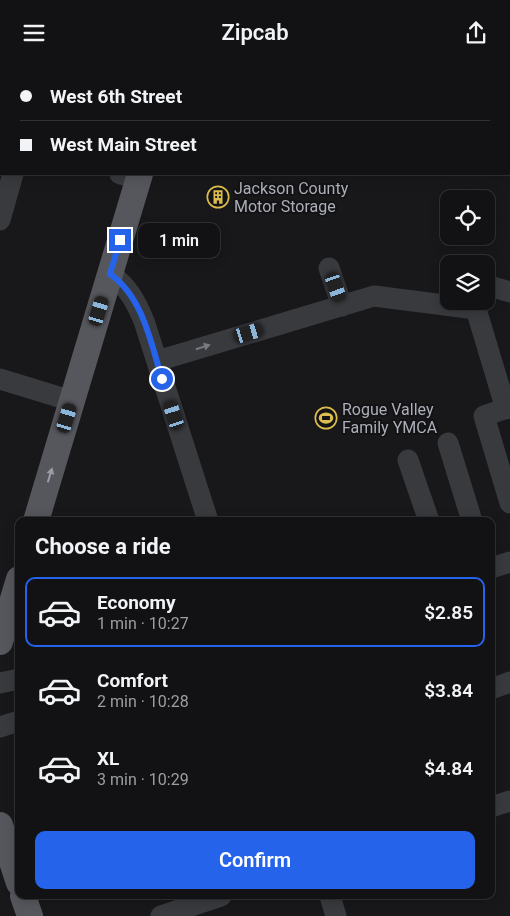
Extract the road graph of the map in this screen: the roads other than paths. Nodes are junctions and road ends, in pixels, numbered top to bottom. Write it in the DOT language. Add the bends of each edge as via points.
graph roads {
  1 [pos="13,175"];
  2 [pos="133,175"];
  3 [pos="0,220"];
  4 [pos="329,268"];
  5 [pos="110,274"];
  6 [pos="495,288"];
  7 [pos="510,292"];
  8 [pos="440,302"];
  9 [pos="342,306"];
  10 [pos="478,310"];
  11 [pos="157,361"];
  12 [pos="0,379"];
  13 [pos="72,401"];
  14 [pos="508,408"];
  15 [pos="448,443"];
  16 [pos="408,460"];
  17 [pos="510,503"];
  18 [pos="37,517"];
  19 [pos="207,517"];
  20 [pos="428,517"];
  21 [pos="471,517"];
  22 [pos="510,562"];
  23 [pos="495,567"];
  24 [pos="15,590"];
  25 [pos="10,604"];
  26 [pos="0,642"];
  27 [pos="15,680"];
  28 [pos="510,682"];
  29 [pos="0,683"];
  30 [pos="495,688"];
  31 [pos="15,722"];
  32 [pos="0,727"];
  33 [pos="510,801"];
  34 [pos="495,806"];
  35 [pos="0,825"];
  36 [pos="15,871"];
  37 [pos="24,899"];
  38 [pos="212,899"];
  39 [pos="331,899"];
  40 [pos="30,916"];
  41 [pos="161,916"];
  42 [pos="336,916"];
  1 -- 3 [label="street"];
  2 -- 5 [label="main road"];
  4 -- 9 [label="street"];
  5 -- 11 [label="street" via="121,282 135,301"];
  5 -- 13 [label="main road"];
  6 -- 7 [label="street"];
  8 -- 9 [label="street" via="374,296"];
  11 -- 9 [label="street, one-way"];
  10 -- 14 [label="street"];
  11 -- 19 [label="street"];
  12 -- 13 [label="street"];
  18 -- 13 [label="main road, one-way"];
  14 -- 17 [label="street" via="484,416"];
  15 -- 21 [label="street"];
  16 -- 20 [label="street"];
  22 -- 23 [label="street"];
  24 -- 25 [label="main road"];
  25 -- 26 [label="main road"];
  27 -- 29 [label="street"];
  28 -- 30 [label="street"];
  31 -- 32 [label="street"];
  33 -- 34 [label="street"];
  35 -- 36 [label="main road"];
  37 -- 40 [label="main road"];
  38 -- 41 [label="street"];
  39 -- 42 [label="street"];
}
